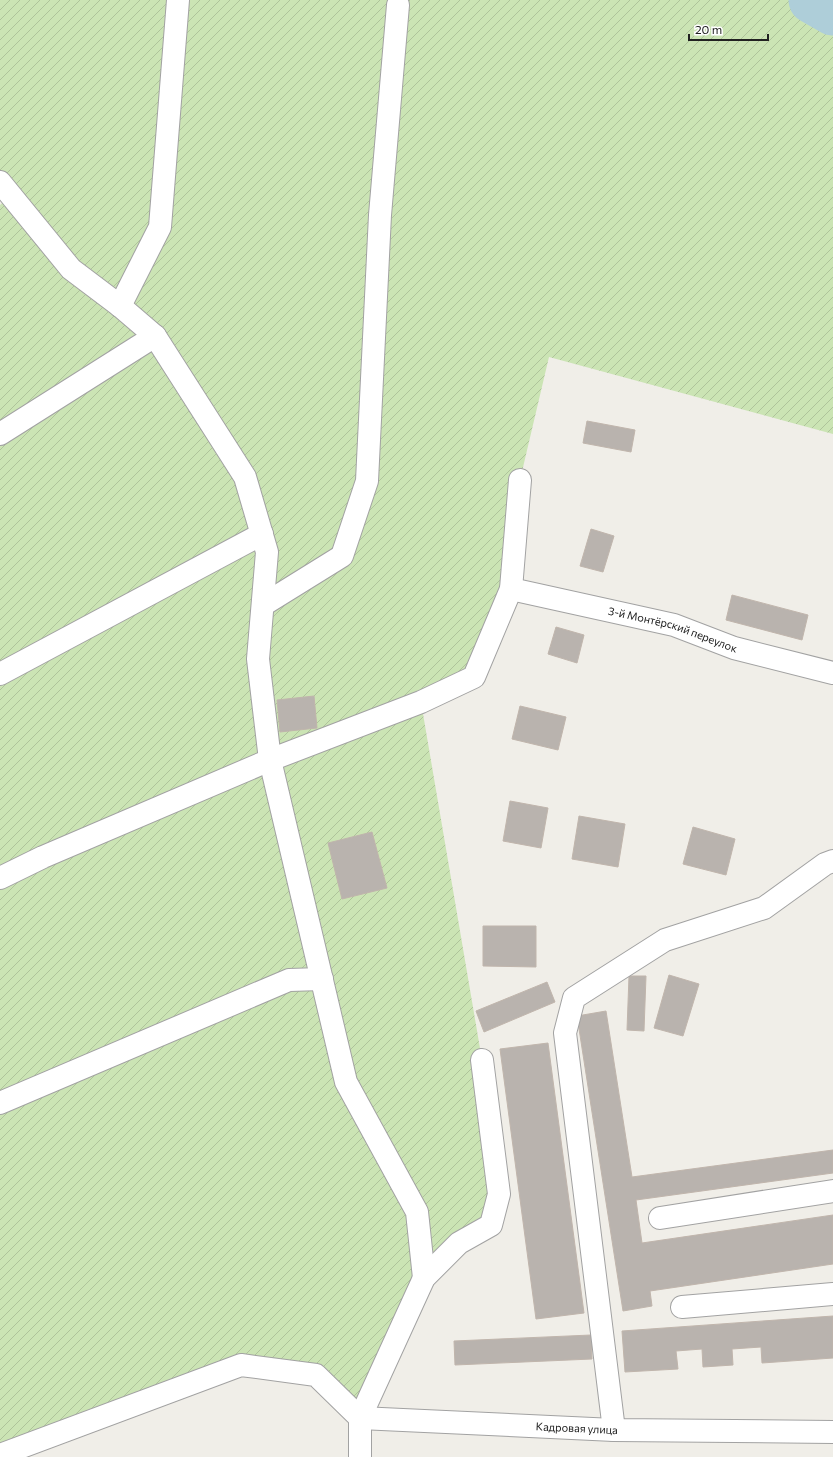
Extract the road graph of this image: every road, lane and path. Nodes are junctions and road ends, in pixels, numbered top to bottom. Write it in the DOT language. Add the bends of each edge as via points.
graph roads {
  1 [pos="178,0"];
  2 [pos="398,5"];
  3 [pos="0,182"];
  4 [pos="120,306"];
  5 [pos="155,336"];
  6 [pos="0,434"];
  7 [pos="520,480"];
  8 [pos="262,534"];
  9 [pos="511,589"];
  10 [pos="263,605"];
  11 [pos="833,673"];
  12 [pos="0,674"];
  13 [pos="270,760"];
  14 [pos="833,861"];
  15 [pos="0,878"];
  16 [pos="322,979"];
  17 [pos="482,1060"];
  18 [pos="0,1102"];
  19 [pos="833,1191"];
  20 [pos="660,1218"];
  21 [pos="424,1278"];
  22 [pos="833,1294"];
  23 [pos="682,1307"];
  24 [pos="360,1418"];
  25 [pos="614,1430"];
  26 [pos="833,1432"];
  27 [pos="0,1455"];
  28 [pos="360,1457"];
  1 -- 4 [label="street" via="160,227"];
  2 -- 10 [label="street" via="380,215 367,481 342,556"];
  3 -- 4 [label="street" via="70,269"];
  4 -- 5 [label="street"];
  5 -- 6 [label="street"];
  5 -- 8 [label="street" via="244,477"];
  7 -- 9 [label="street"];
  8 -- 10 [label="street" via="267,552"];
  8 -- 12 [label="street"];
  9 -- 11 [label="street, 3-й Монтёрский переулок" via="674,625 734,648"];
  9 -- 13 [label="street" via="474,677 421,702"];
  10 -- 13 [label="street" via="258,659"];
  13 -- 15 [label="street"];
  13 -- 16 [label="street"];
  14 -- 25 [label="street" via="825,864 764,908 665,940 574,998 565,1033"];
  16 -- 18 [label="street" via="289,980"];
  16 -- 21 [label="street" via="346,1082 417,1212"];
  17 -- 21 [label="street" via="500,1194 491,1225 459,1243"];
  19 -- 20 [label="street"];
  21 -- 24 [label="street"];
  22 -- 23 [label="street"];
  24 -- 25 [label="street, Кадровая улица"];
  24 -- 27 [label="street" via="316,1375 241,1365"];
  24 -- 28 [label="street"];
  25 -- 26 [label="street, Кадровая улица"];
}
